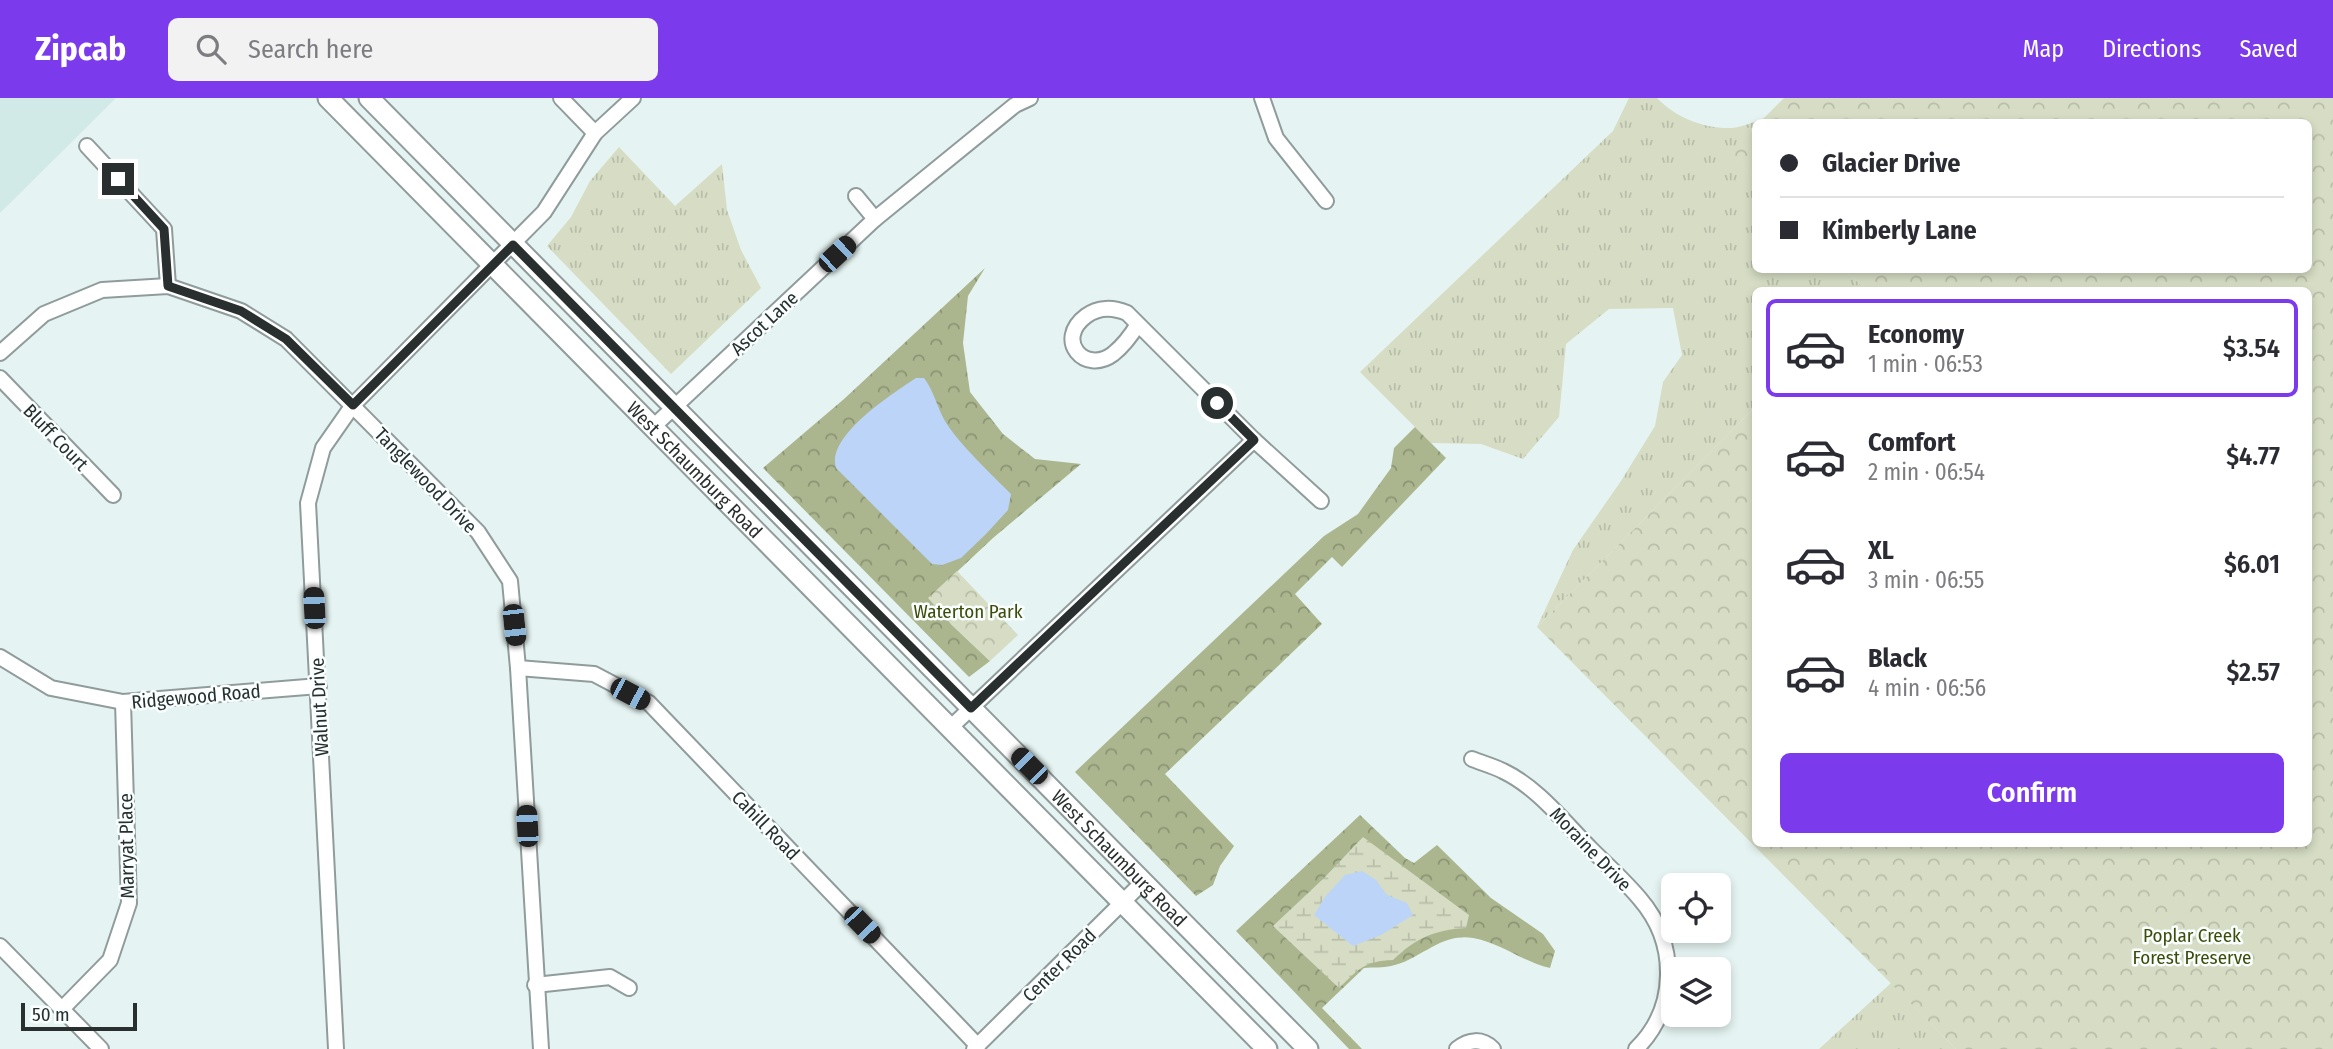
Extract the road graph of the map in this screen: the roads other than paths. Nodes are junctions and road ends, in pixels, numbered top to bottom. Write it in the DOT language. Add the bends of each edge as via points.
graph roads {
  1 [pos="328,98"];
  2 [pos="369,98"];
  3 [pos="561,98"];
  4 [pos="633,98"];
  5 [pos="1030,98"];
  6 [pos="1262,98"];
  7 [pos="595,133"];
  8 [pos="87,146"];
  9 [pos="856,196"];
  10 [pos="1326,201"];
  11 [pos="875,219"];
  12 [pos="513,245"];
  13 [pos="493,266"];
  14 [pos="168,286"];
  15 [pos="1138,324"];
  16 [pos="0,354"];
  17 [pos="0,378"];
  18 [pos="353,405"];
  19 [pos="674,407"];
  20 [pos="653,427"];
  21 [pos="1254,440"];
  22 [pos="113,495"];
  23 [pos="1321,501"];
  24 [pos="0,657"];
  25 [pos="518,668"];
  26 [pos="318,686"];
  27 [pos="123,702"];
  28 [pos="971,708"];
  29 [pos="950,728"];
  30 [pos="1472,760"];
  31 [pos="1143,882"];
  32 [pos="1122,902"];
  33 [pos="0,946"];
  34 [pos="1669,957"];
  35 [pos="536,985"];
  36 [pos="629,988"];
  37 [pos="62,1009"];
  38 [pos="1661,1012"];
  39 [pos="976,1047"];
  40 [pos="101,1049"];
  41 [pos="336,1049"];
  42 [pos="541,1049"];
  43 [pos="1267,1049"];
  44 [pos="1308,1049"];
  45 [pos="1457,1049"];
  46 [pos="1493,1049"];
  47 [pos="1636,1049"];
  1 -- 13 [label="main road, West Schaumburg Road"];
  2 -- 12 [label="main road, West Schaumburg Road"];
  3 -- 7 [label="street"];
  4 -- 7 [label="street, Walnut Drive"];
  5 -- 11 [label="street, Ascot Lane" via="1015,105"];
  6 -- 10 [label="street" via="1276,138"];
  7 -- 12 [label="street, Walnut Drive" via="544,212"];
  8 -- 14 [label="street" via="164,229"];
  9 -- 11 [label="street"];
  11 -- 19 [label="street, Ascot Lane"];
  12 -- 13 [label="street, Walnut Drive"];
  12 -- 19 [label="main road, West Schaumburg Road"];
  13 -- 18 [label="street, Walnut Drive"];
  13 -- 20 [label="main road, West Schaumburg Road"];
  14 -- 16 [label="street, Tanglewood Drive" via="102,290 44,314"];
  14 -- 18 [label="street, Tanglewood Drive" via="241,311 286,339"];
  15 -- 15 [label="street" via="1106,358 1085,359 1074,348 1074,327 1092,312 1117,309"];
  15 -- 21 [label="street"];
  17 -- 22 [label="street, Bluff Court"];
  18 -- 25 [label="street, Tanglewood Drive" via="478,532 510,581"];
  18 -- 26 [label="street, Walnut Drive" via="323,448 308,503"];
  19 -- 20 [label="street, Ascot Lane"];
  19 -- 28 [label="main road, West Schaumburg Road"];
  20 -- 29 [label="main road, West Schaumburg Road"];
  21 -- 23 [label="street"];
  21 -- 28 [label="street"];
  24 -- 27 [label="street, Ridgewood Road" via="51,688"];
  25 -- 35 [label="street, Tanglewood Drive"];
  25 -- 39 [label="street, Cahill Road" via="594,674 649,704"];
  26 -- 27 [label="street, Ridgewood Road"];
  26 -- 41 [label="street, Walnut Drive"];
  27 -- 37 [label="street, Marryat Place" via="129,903 110,960"];
  28 -- 29 [label="street"];
  28 -- 31 [label="main road, West Schaumburg Road"];
  29 -- 32 [label="main road, West Schaumburg Road"];
  30 -- 34 [label="street, Moraine Drive" via="1524,784 1641,900"];
  31 -- 32 [label="street, Center Road"];
  31 -- 44 [label="main road, West Schaumburg Road"];
  32 -- 39 [label="street, Center Road"];
  32 -- 43 [label="main road, West Schaumburg Road"];
  33 -- 37 [label="street"];
  35 -- 36 [label="street" via="610,977"];
  35 -- 42 [label="street, Tanglewood Drive"];
  37 -- 40 [label="street"];
  38 -- 47 [label="street, Moraine Drive"];
  45 -- 46 [label="street" via="1482,1041"];
}
